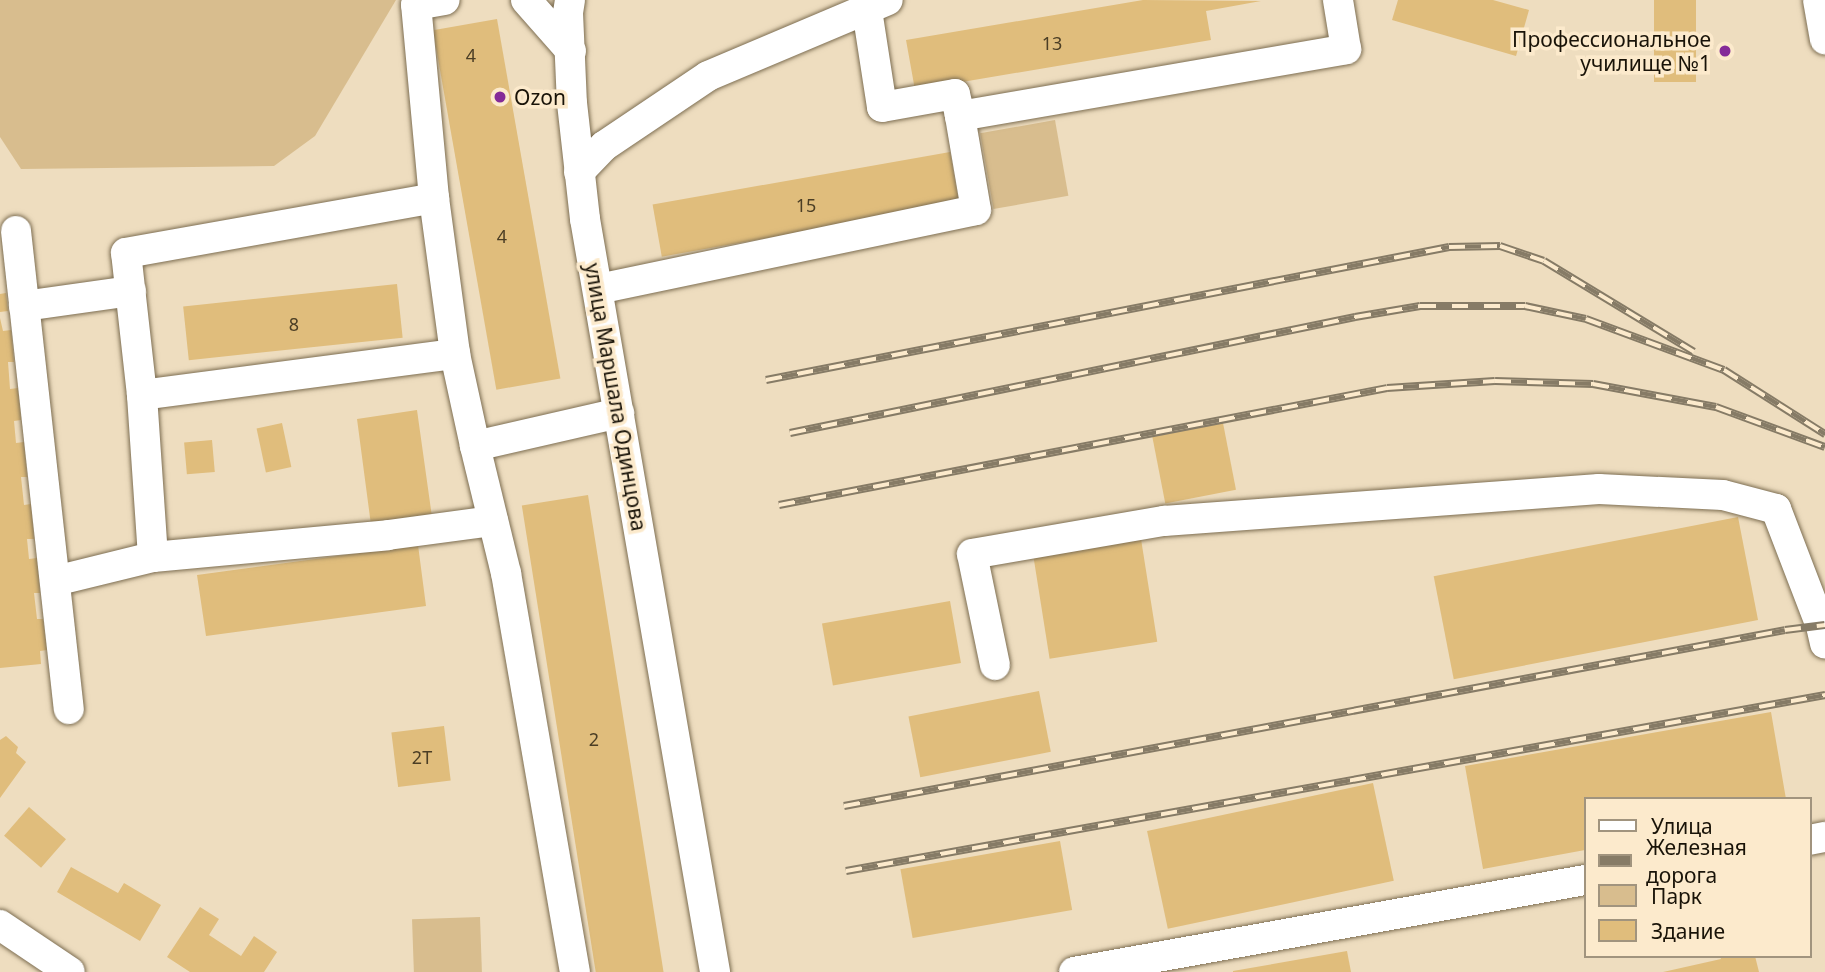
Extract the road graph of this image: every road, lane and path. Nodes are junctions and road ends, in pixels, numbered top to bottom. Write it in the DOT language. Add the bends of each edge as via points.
graph roads {
  1 [pos="446,0"];
  2 [pos="526,0"];
  3 [pos="1338,0"];
  4 [pos="1818,0"];
  5 [pos="567,4"];
  6 [pos="878,5"];
  7 [pos="1825,39"];
  8 [pos="571,51"];
  9 [pos="960,116"];
  10 [pos="579,172"];
  11 [pos="435,198"];
  12 [pos="16,231"];
  13 [pos="598,289"];
  14 [pos="131,291"];
  15 [pos="24,306"];
  16 [pos="455,354"];
  17 [pos="142,395"];
  18 [pos="619,413"];
  19 [pos="475,446"];
  20 [pos="493,521"];
  21 [pos="153,557"];
  22 [pos="55,581"];
  23 [pos="1825,644"];
  24 [pos="995,665"];
  25 [pos="69,709"];
  26 [pos="1584,880"];
  27 [pos="0,925"];
  28 [pos="70,972"];
  29 [pos="575,972"];
  30 [pos="715,972"];
  31 [pos="1074,972"];
  1 -- 11 [label="street" via="416,5"];
  2 -- 8 [label="street"];
  3 -- 9 [label="street" via="1346,49"];
  4 -- 7 [label="street"];
  5 -- 8 [label="street, улица Маршала Одинцова"];
  6 -- 9 [label="street" via="882,107 955,94"];
  6 -- 10 [label="street" via="708,76 604,146"];
  8 -- 10 [label="street, улица Маршала Одинцова"];
  9 -- 13 [label="street" via="976,210"];
  10 -- 13 [label="street, улица Маршала Одинцова"];
  11 -- 14 [label="street" via="126,253"];
  11 -- 16 [label="street"];
  12 -- 15 [label="street"];
  13 -- 18 [label="street, улица Маршала Одинцова"];
  14 -- 15 [label="street"];
  14 -- 17 [label="street"];
  15 -- 22 [label="street"];
  16 -- 17 [label="street"];
  16 -- 19 [label="street"];
  17 -- 21 [label="street"];
  18 -- 19 [label="street"];
  18 -- 30 [label="street, улица Маршала Одинцова"];
  19 -- 20 [label="street"];
  20 -- 21 [label="street"];
  20 -- 29 [label="street"];
  21 -- 22 [label="street"];
  22 -- 25 [label="street"];
  23 -- 24 [label="street" via="1776,509 1723,495 1600,489 1164,521 972,554"];
  26 -- 31 [label="street"];
  27 -- 28 [label="street"];
}
